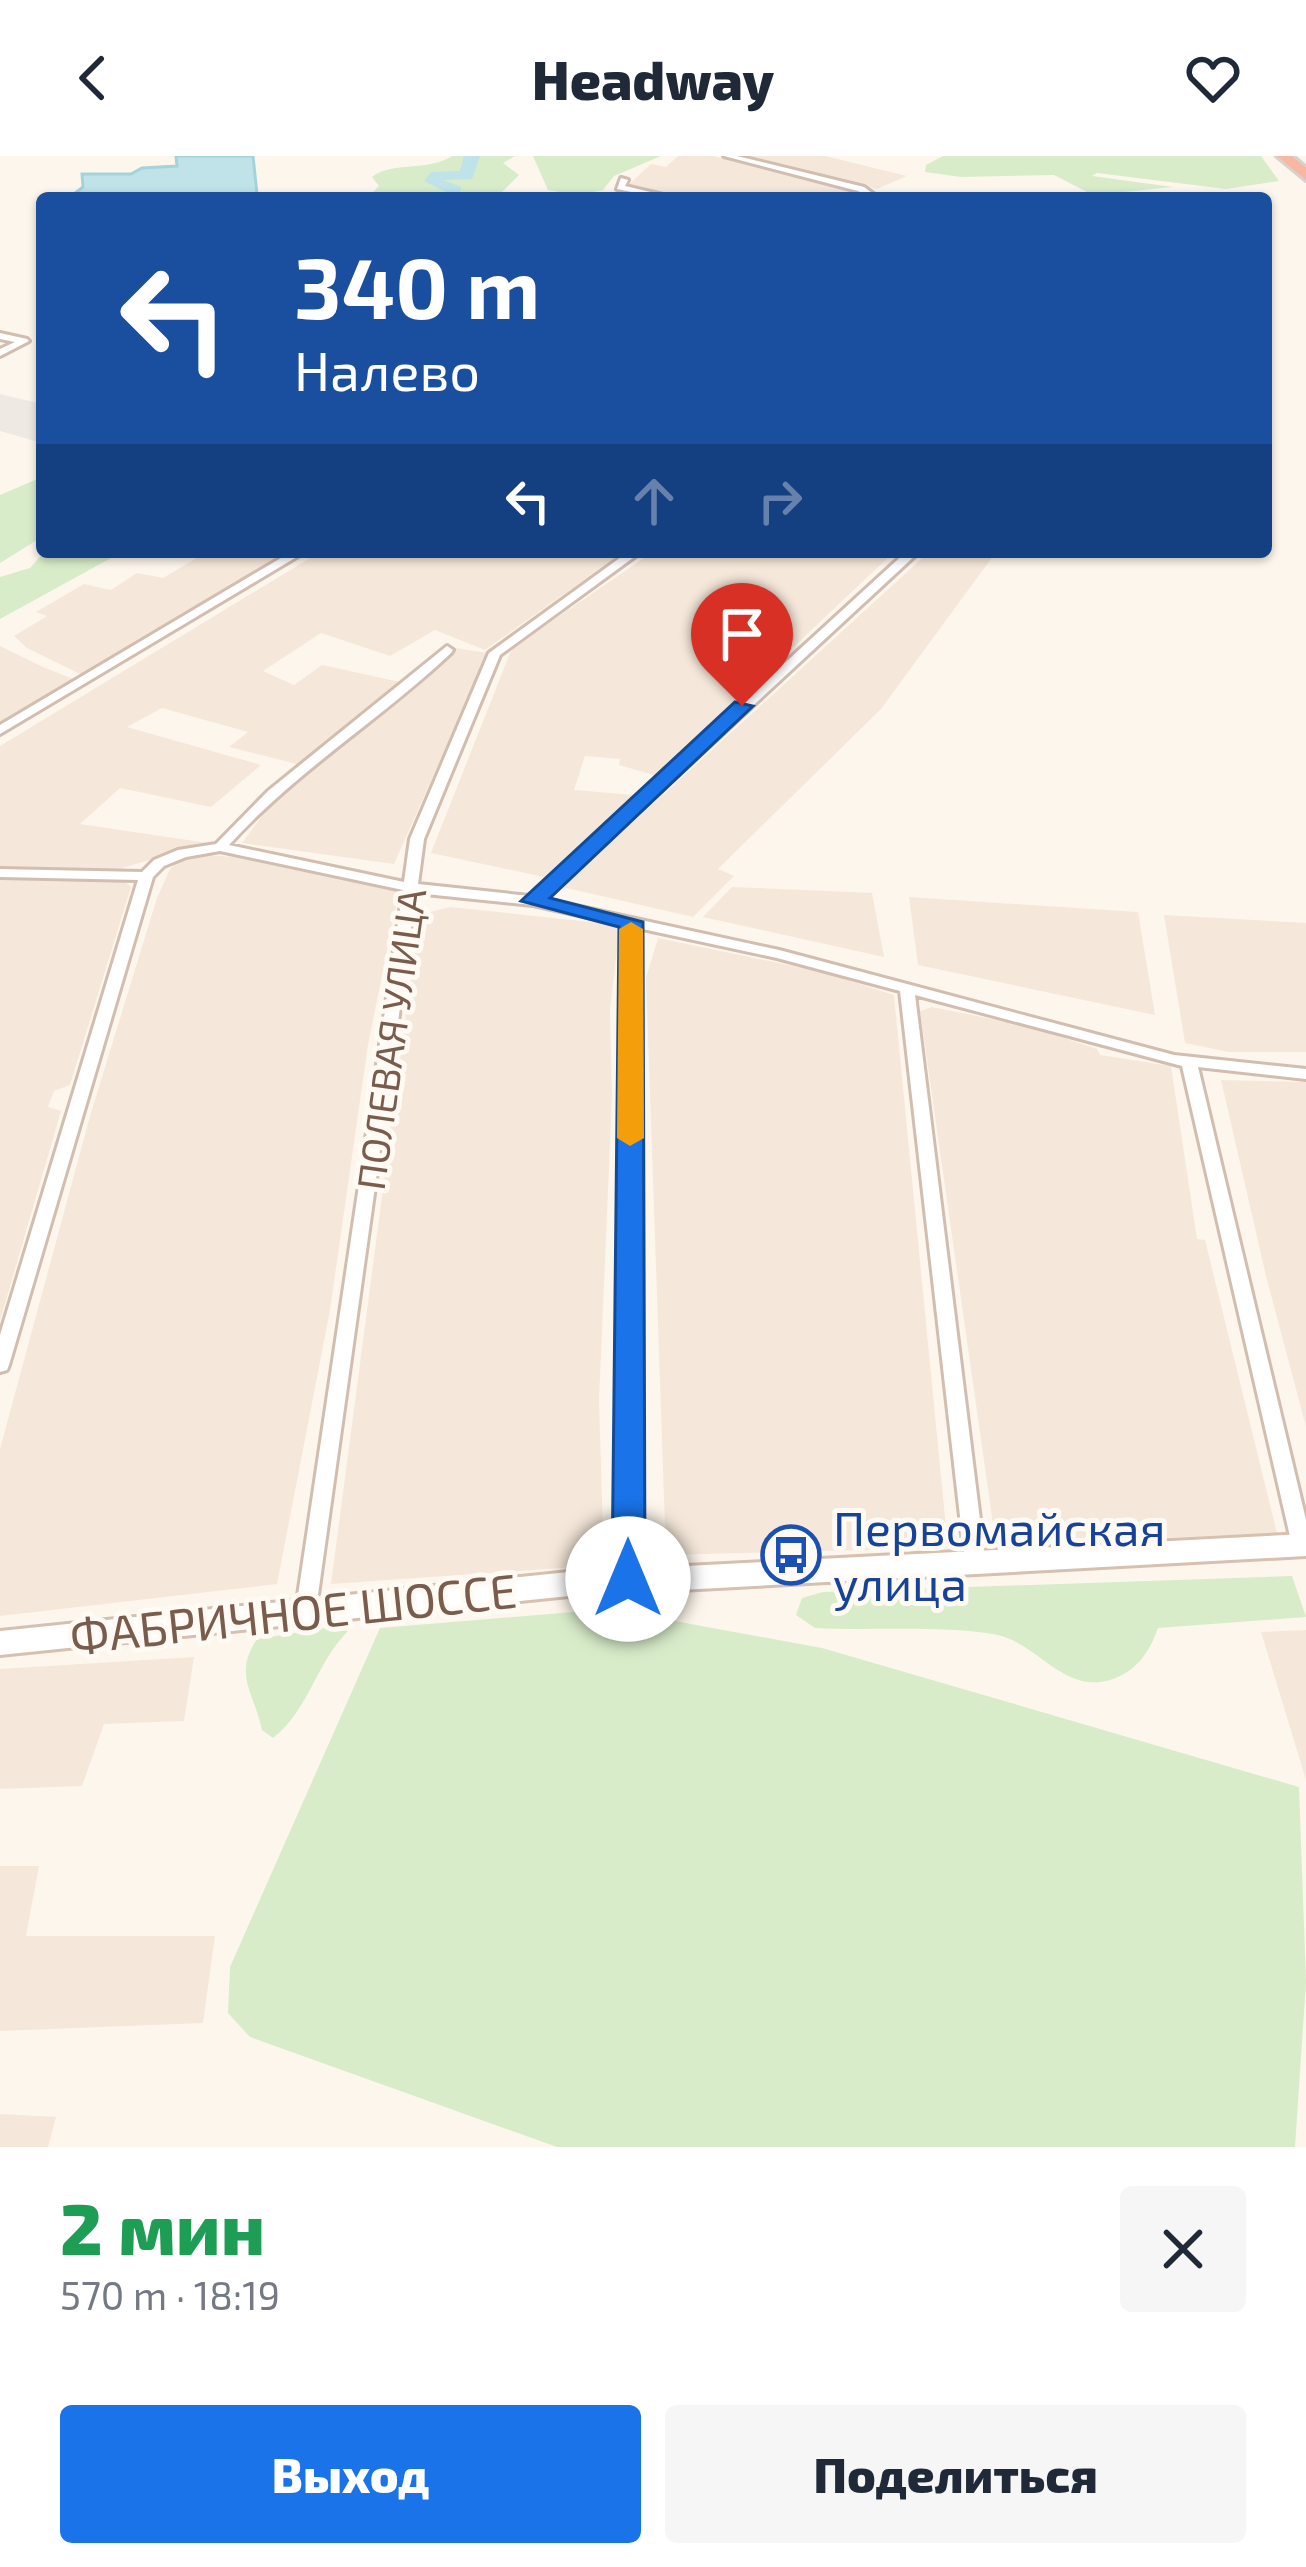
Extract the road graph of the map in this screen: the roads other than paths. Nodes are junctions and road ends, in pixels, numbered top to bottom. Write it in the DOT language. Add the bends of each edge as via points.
graph roads {
  1 [pos="728,156"];
  2 [pos="1283,156"];
  3 [pos="1296,156"];
  4 [pos="1306,164"];
  5 [pos="1306,176"];
  6 [pos="624,180"];
  7 [pos="641,192"];
  8 [pos="866,192"];
  9 [pos="0,336"];
  10 [pos="0,353"];
  11 [pos="288,558"];
  12 [pos="627,558"];
  13 [pos="906,558"];
  14 [pos="447,650"];
  15 [pos="0,730"];
  16 [pos="220,847"];
  17 [pos="0,873"];
  18 [pos="146,876"];
  19 [pos="414,888"];
  20 [pos="533,901"];
  21 [pos="631,922"];
  22 [pos="907,990"];
  23 [pos="1190,1064"];
  24 [pos="1306,1074"];
  25 [pos="0,1365"];
  26 [pos="1304,1545"];
  27 [pos="975,1560"];
  28 [pos="628,1579"];
  29 [pos="305,1609"];
  30 [pos="0,1642"];
  1 -- 8 [label="street"];
  2 -- 5 [label="highway"];
  3 -- 4 [label="highway"];
  6 -- 7 [label="street" via="620,187"];
  9 -- 10 [label="street" via="23,340"];
  11 -- 15 [label="street"];
  12 -- 19 [label="street, ПОЛЕВАЯ УЛИЦА" via="495,653 417,839"];
  13 -- 20 [label="street"];
  14 -- 16 [label="street" via="259,804"];
  16 -- 18 [label="street" via="159,862"];
  16 -- 19 [label="street"];
  17 -- 18 [label="street"];
  18 -- 25 [label="street"];
  19 -- 20 [label="street"];
  19 -- 29 [label="street, ПОЛЕВАЯ УЛИЦА"];
  20 -- 21 [label="street"];
  21 -- 22 [label="street"];
  21 -- 28 [label="street"];
  22 -- 23 [label="street"];
  22 -- 27 [label="street"];
  23 -- 24 [label="street"];
  23 -- 26 [label="street"];
  26 -- 27 [label="main road, ФАБРИЧНОЕ ШОССЕ"];
  27 -- 28 [label="main road, ФАБРИЧНОЕ ШОССЕ"];
  28 -- 29 [label="main road, ФАБРИЧНОЕ ШОССЕ"];
  29 -- 30 [label="main road, ФАБРИЧНОЕ ШОССЕ"];
}
